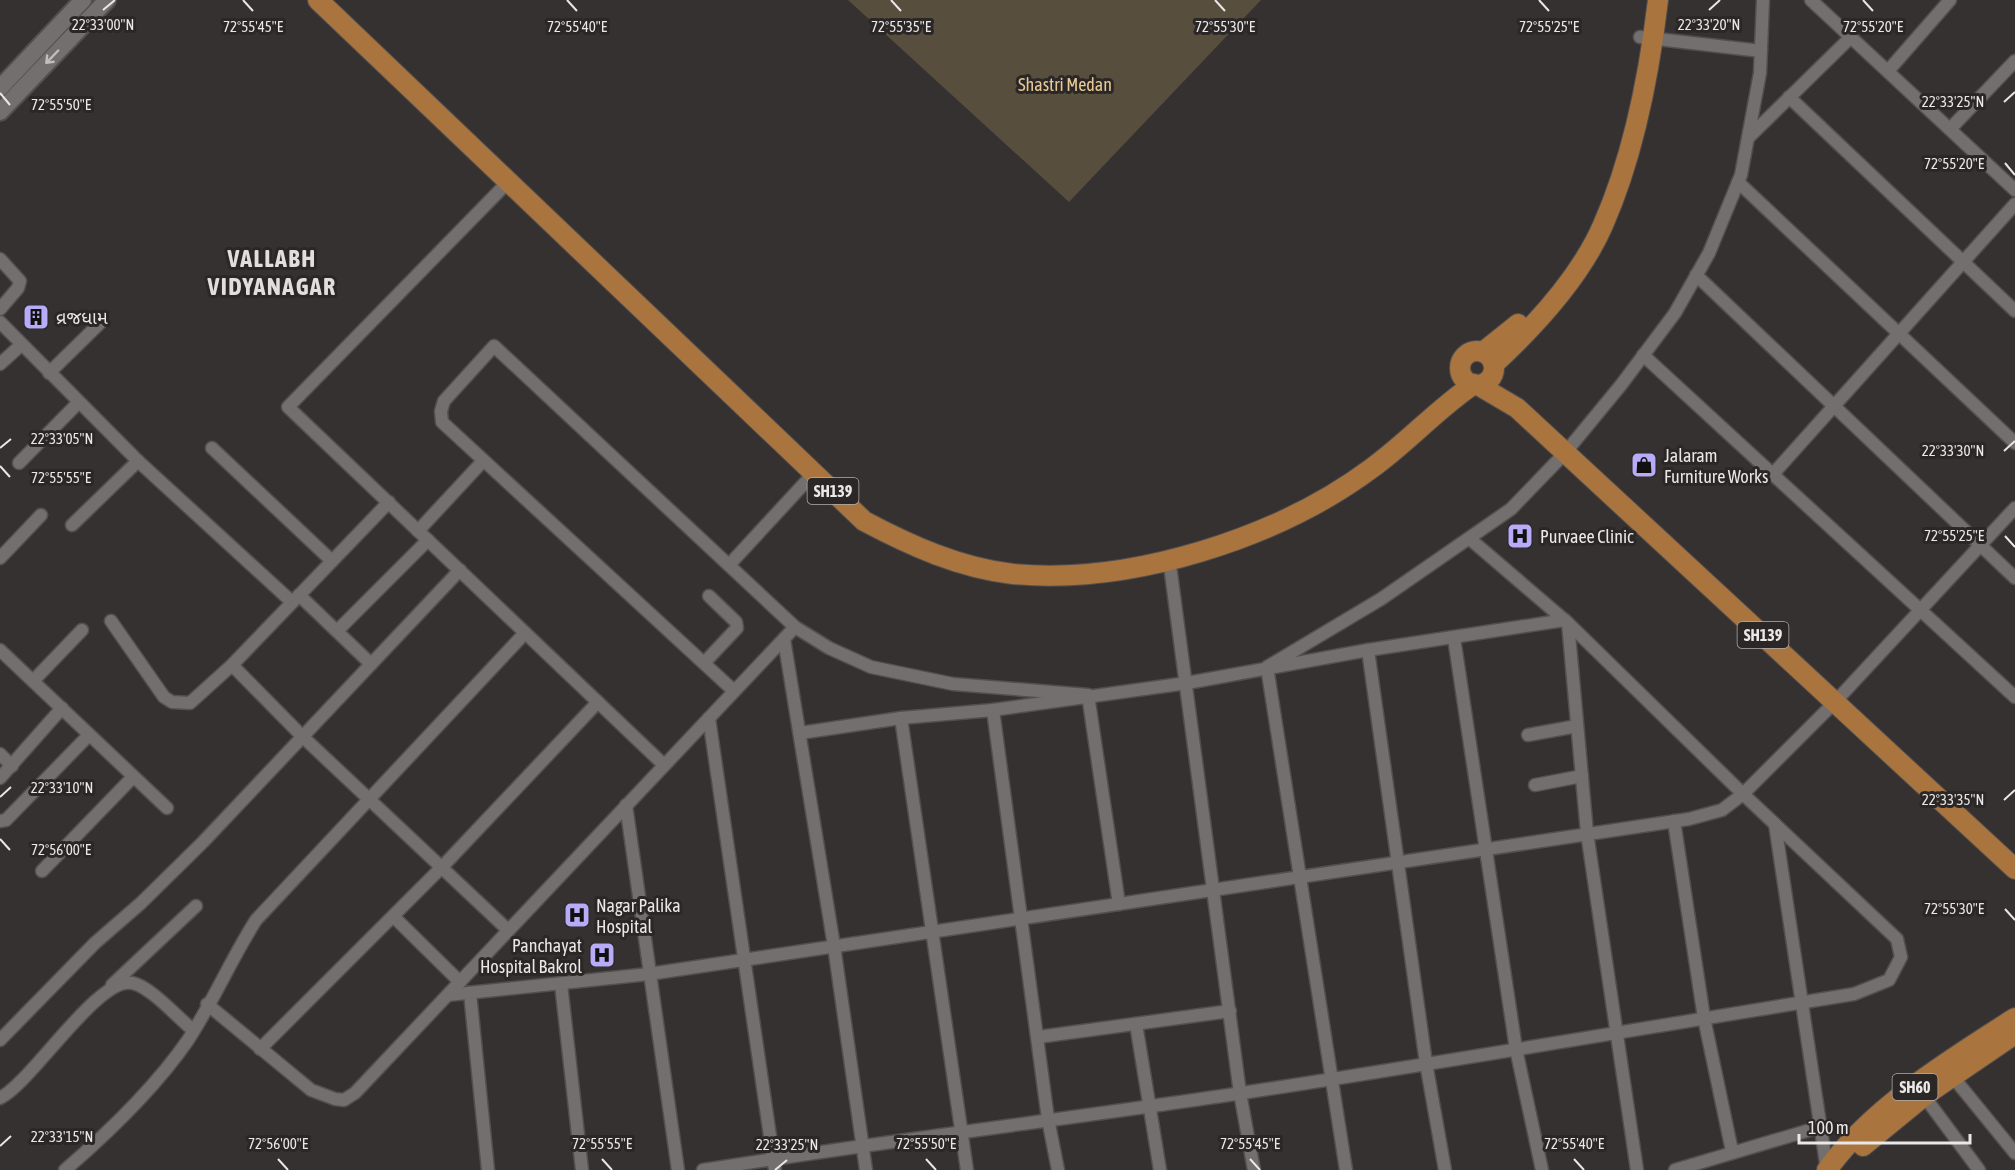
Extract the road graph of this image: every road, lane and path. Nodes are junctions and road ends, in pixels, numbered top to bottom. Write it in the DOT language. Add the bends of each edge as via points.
graph roads {
  1 [pos="83,0"];
  2 [pos="107,0"];
  3 [pos="318,0"];
  4 [pos="1646,0"];
  5 [pos="1658,0"];
  6 [pos="1763,0"];
  7 [pos="1950,0"];
  8 [pos="1819,3"];
  9 [pos="1851,37"];
  10 [pos="1647,38"];
  11 [pos="1761,51"];
  12 [pos="2015,61"];
  13 [pos="1888,71"];
  14 [pos="8,81"];
  15 [pos="1789,97"];
  16 [pos="0,112"];
  17 [pos="1950,129"];
  18 [pos="1748,138"];
  19 [pos="508,182"];
  20 [pos="1738,182"];
  21 [pos="2015,190"];
  22 [pos="2015,204"];
  23 [pos="0,259"];
  24 [pos="1964,262"];
  25 [pos="1696,276"];
  26 [pos="0,309"];
  27 [pos="2015,311"];
  28 [pos="0,322"];
  29 [pos="101,322"];
  30 [pos="1898,332"];
  31 [pos="21,345"];
  32 [pos="1643,355"];
  33 [pos="1490,363"];
  34 [pos="0,364"];
  35 [pos="50,373"];
  36 [pos="1471,380"];
  37 [pos="79,402"];
  38 [pos="1833,406"];
  39 [pos="1517,408"];
  40 [pos="2015,443"];
  41 [pos="212,448"];
  42 [pos="1565,453"];
  43 [pos="138,461"];
  44 [pos="483,461"];
  45 [pos="19,463"];
  46 [pos="813,474"];
  47 [pos="1773,474"];
  48 [pos="389,502"];
  49 [pos="2015,508"];
  50 [pos="41,515"];
  51 [pos="72,525"];
  52 [pos="418,531"];
  53 [pos="1470,539"];
  54 [pos="428,540"];
  55 [pos="1981,546"];
  56 [pos="0,558"];
  57 [pos="1170,558"];
  58 [pos="332,561"];
  59 [pos="729,565"];
  60 [pos="460,570"];
  61 [pos="2015,578"];
  62 [pos="709,596"];
  63 [pos="295,598"];
  64 [pos="1920,611"];
  65 [pos="111,621"];
  66 [pos="1566,622"];
  67 [pos="795,627"];
  68 [pos="82,630"];
  69 [pos="337,632"];
  70 [pos="525,633"];
  71 [pos="1454,638"];
  72 [pos="784,639"];
  73 [pos="0,650"];
  74 [pos="1368,650"];
  75 [pos="704,663"];
  76 [pos="371,664"];
  77 [pos="232,665"];
  78 [pos="1267,667"];
  79 [pos="33,681"];
  80 [pos="1187,683"];
  81 [pos="734,691"];
  82 [pos="1088,695"];
  83 [pos="2015,697"];
  84 [pos="598,702"];
  85 [pos="1835,702"];
  86 [pos="62,708"];
  87 [pos="993,710"];
  88 [pos="709,718"];
  89 [pos="901,718"];
  90 [pos="1577,726"];
  91 [pos="800,734"];
  92 [pos="89,735"];
  93 [pos="1528,735"];
  94 [pos="303,737"];
  95 [pos="0,754"];
  96 [pos="664,765"];
  97 [pos="12,766"];
  98 [pos="1582,776"];
  99 [pos="133,777"];
  100 [pos="0,778"];
  101 [pos="1536,785"];
  102 [pos="1743,794"];
  103 [pos="368,798"];
  104 [pos="626,805"];
  105 [pos="166,808"];
  106 [pos="0,821"];
  107 [pos="1674,821"];
  108 [pos="1775,824"];
  109 [pos="1587,833"];
  110 [pos="1485,849"];
  111 [pos="1396,863"];
  112 [pos="2011,866"];
  113 [pos="442,867"];
  114 [pos="42,871"];
  115 [pos="1298,877"];
  116 [pos="2015,886"];
  117 [pos="1214,890"];
  118 [pos="1119,904"];
  119 [pos="196,906"];
  120 [pos="394,917"];
  121 [pos="1022,918"];
  122 [pos="508,930"];
  123 [pos="930,932"];
  124 [pos="834,946"];
  125 [pos="743,960"];
  126 [pos="649,974"];
  127 [pos="460,982"];
  128 [pos="561,984"];
  129 [pos="470,993"];
  130 [pos="448,995"];
  131 [pos="96,999"];
  132 [pos="1800,1003"];
  133 [pos="207,1004"];
  134 [pos="2015,1010"];
  135 [pos="1230,1011"];
  136 [pos="1704,1018"];
  137 [pos="1137,1024"];
  138 [pos="193,1030"];
  139 [pos="2010,1030"];
  140 [pos="1615,1033"];
  141 [pos="1038,1037"];
  142 [pos="0,1040"];
  143 [pos="260,1049"];
  144 [pos="1516,1049"];
  145 [pos="1426,1063"];
  146 [pos="1953,1077"];
  147 [pos="1331,1079"];
  148 [pos="1920,1091"];
  149 [pos="1240,1093"];
  150 [pos="0,1098"];
  151 [pos="1149,1105"];
  152 [pos="1048,1119"];
  153 [pos="1820,1127"];
  154 [pos="959,1131"];
  155 [pos="863,1144"];
  156 [pos="1732,1151"];
  157 [pos="2015,1154"];
  158 [pos="774,1164"];
  159 [pos="65,1170"];
  160 [pos="488,1170"];
  161 [pos="582,1170"];
  162 [pos="678,1170"];
  163 [pos="703,1170"];
  164 [pos="866,1170"];
  165 [pos="967,1170"];
  166 [pos="1058,1170"];
  167 [pos="1160,1170"];
  168 [pos="1254,1170"];
  169 [pos="1346,1170"];
  170 [pos="1446,1170"];
  171 [pos="1542,1170"];
  172 [pos="1637,1170"];
  173 [pos="1675,1170"];
  174 [pos="1827,1170"];
  175 [pos="1840,1170"];
  176 [pos="1979,1170"];
  1 -- 14 [label="main road"];
  2 -- 14 [label="main road, one-way"];
  3 -- 19 [label="main road, SH139"];
  4 -- 10 [label="main road"];
  5 -- 10 [label="main road"];
  6 -- 11 [label="street"];
  7 -- 13 [label="street"];
  8 -- 9 [label="street"];
  9 -- 13 [label="street"];
  9 -- 15 [label="street"];
  10 -- 11 [label="street"];
  10 -- 33 [label="main road" via="1614,166 1593,220 1576,250 1526,315 1503,338"];
  11 -- 18 [label="street"];
  12 -- 17 [label="street"];
  13 -- 17 [label="street"];
  14 -- 16 [label="main road"];
  15 -- 18 [label="street"];
  15 -- 24 [label="street"];
  17 -- 21 [label="street"];
  18 -- 20 [label="street"];
  19 -- 46 [label="main road, SH139"];
  19 -- 48 [label="street" via="288,406"];
  20 -- 25 [label="street"];
  20 -- 30 [label="street"];
  22 -- 24 [label="street"];
  23 -- 26 [label="street" via="20,281"];
  24 -- 27 [label="street"];
  24 -- 30 [label="street"];
  25 -- 32 [label="street" via="1675,313"];
  25 -- 38 [label="street"];
  28 -- 31 [label="street"];
  29 -- 35 [label="street"];
  30 -- 38 [label="street"];
  30 -- 40 [label="street"];
  31 -- 34 [label="street"];
  31 -- 35 [label="street"];
  32 -- 42 [label="street"];
  32 -- 47 [label="street"];
  33 -- 36 [label="main road" via="1487,381"];
  33 -- 36 [label="main road" via="1467,355 1461,362"];
  33 -- 39 [label="main road, SH139"];
  35 -- 37 [label="street"];
  36 -- 39 [label="main road, SH139"];
  36 -- 57 [label="main road, SH139" via="1371,468 1302,511 1238,538"];
  37 -- 43 [label="street"];
  37 -- 45 [label="street"];
  38 -- 47 [label="street"];
  38 -- 55 [label="street"];
  39 -- 42 [label="main road, SH139"];
  41 -- 58 [label="street"];
  42 -- 53 [label="street" via="1511,509"];
  42 -- 85 [label="main road, SH139"];
  43 -- 51 [label="street"];
  43 -- 63 [label="street"];
  44 -- 52 [label="street"];
  44 -- 59 [label="street" via="452,434 442,422 441,411 444,401 494,345"];
  44 -- 75 [label="street"];
  46 -- 57 [label="main road, SH139" via="864,521 946,560 1012,573 1088,575"];
  46 -- 59 [label="street"];
  47 -- 64 [label="street"];
  48 -- 52 [label="street"];
  48 -- 58 [label="street"];
  49 -- 55 [label="street"];
  50 -- 56 [label="street"];
  52 -- 54 [label="street"];
  53 -- 66 [label="street"];
  53 -- 78 [label="street" via="1381,599"];
  54 -- 60 [label="street"];
  54 -- 69 [label="street"];
  55 -- 61 [label="street"];
  55 -- 64 [label="street"];
  57 -- 80 [label="street"];
  58 -- 63 [label="street"];
  59 -- 67 [label="street"];
  60 -- 70 [label="street"];
  60 -- 76 [label="street"];
  62 -- 75 [label="street" via="736,622 737,628"];
  63 -- 69 [label="street"];
  63 -- 77 [label="street"];
  64 -- 83 [label="street"];
  64 -- 85 [label="street"];
  65 -- 77 [label="street" via="156,688 172,702 190,703"];
  66 -- 71 [label="street"];
  66 -- 90 [label="street"];
  66 -- 102 [label="street"];
  67 -- 72 [label="street"];
  67 -- 82 [label="street" via="871,667 953,684"];
  68 -- 79 [label="street"];
  69 -- 76 [label="street"];
  70 -- 84 [label="street"];
  70 -- 103 [label="street"];
  71 -- 74 [label="street"];
  71 -- 110 [label="street"];
  72 -- 81 [label="street"];
  72 -- 91 [label="street"];
  73 -- 79 [label="street"];
  74 -- 78 [label="street"];
  74 -- 111 [label="street"];
  75 -- 81 [label="street"];
  76 -- 94 [label="street"];
  77 -- 94 [label="street"];
  78 -- 80 [label="street"];
  78 -- 115 [label="street"];
  79 -- 86 [label="street"];
  80 -- 82 [label="street"];
  80 -- 117 [label="street"];
  81 -- 88 [label="street"];
  82 -- 87 [label="street"];
  82 -- 118 [label="street"];
  84 -- 96 [label="street"];
  84 -- 113 [label="street"];
  85 -- 102 [label="street"];
  85 -- 112 [label="main road, SH139"];
  86 -- 92 [label="street"];
  86 -- 97 [label="street"];
  87 -- 89 [label="street"];
  87 -- 121 [label="street"];
  88 -- 96 [label="street"];
  88 -- 125 [label="street"];
  89 -- 91 [label="street"];
  89 -- 123 [label="street"];
  90 -- 93 [label="street"];
  90 -- 98 [label="street"];
  91 -- 124 [label="street"];
  92 -- 99 [label="street"];
  92 -- 106 [label="street" via="6,820"];
  94 -- 103 [label="street"];
  94 -- 142 [label="street" via="203,842 95,943"];
  95 -- 97 [label="street"];
  96 -- 104 [label="street"];
  97 -- 100 [label="street"];
  98 -- 101 [label="street"];
  98 -- 109 [label="street"];
  99 -- 105 [label="street"];
  99 -- 114 [label="street"];
  102 -- 107 [label="street" via="1722,810"];
  102 -- 108 [label="street"];
  103 -- 113 [label="street"];
  103 -- 133 [label="street" via="256,920"];
  104 -- 122 [label="street"];
  104 -- 126 [label="street"];
  107 -- 109 [label="street"];
  107 -- 136 [label="street"];
  108 -- 132 [label="street"];
  108 -- 132 [label="street" via="1897,939 1901,957 1889,980 1854,994"];
  109 -- 110 [label="street"];
  109 -- 140 [label="street"];
  110 -- 111 [label="street"];
  110 -- 144 [label="street"];
  111 -- 115 [label="street"];
  111 -- 145 [label="street"];
  112 -- 116 [label="main road"];
  113 -- 120 [label="street"];
  113 -- 122 [label="street"];
  115 -- 117 [label="street"];
  115 -- 147 [label="street"];
  117 -- 118 [label="street"];
  117 -- 135 [label="street"];
  118 -- 121 [label="street"];
  119 -- 131 [label="street"];
  120 -- 127 [label="street"];
  120 -- 143 [label="street"];
  121 -- 123 [label="street"];
  121 -- 141 [label="street"];
  122 -- 127 [label="street"];
  123 -- 124 [label="street"];
  123 -- 154 [label="street"];
  124 -- 125 [label="street"];
  124 -- 155 [label="street"];
  125 -- 126 [label="street"];
  125 -- 158 [label="street"];
  126 -- 128 [label="street"];
  126 -- 162 [label="street"];
  127 -- 130 [label="street"];
  128 -- 129 [label="street"];
  128 -- 161 [label="street"];
  129 -- 130 [label="street"];
  129 -- 160 [label="street"];
  130 -- 143 [label="street" via="345,1100 324,1097 311,1090"];
  131 -- 138 [label="street" via="130,982 141,986"];
  131 -- 150 [label="street"];
  132 -- 136 [label="street"];
  132 -- 153 [label="street"];
  133 -- 138 [label="street"];
  133 -- 143 [label="street"];
  134 -- 139 [label="main road"];
  135 -- 137 [label="street"];
  135 -- 149 [label="street"];
  136 -- 140 [label="street"];
  136 -- 156 [label="street"];
  137 -- 141 [label="street"];
  137 -- 151 [label="street"];
  138 -- 159 [label="street" via="146,1090"];
  139 -- 146 [label="main road, SH60"];
  139 -- 148 [label="main road, SH60"];
  140 -- 144 [label="street"];
  140 -- 172 [label="street"];
  141 -- 152 [label="street"];
  144 -- 145 [label="street"];
  144 -- 171 [label="street"];
  145 -- 147 [label="street"];
  145 -- 170 [label="street"];
  146 -- 148 [label="main road, SH60"];
  146 -- 157 [label="street"];
  147 -- 149 [label="street"];
  147 -- 169 [label="street"];
  148 -- 174 [label="main road, SH60" via="1846,1146"];
  148 -- 175 [label="main road, SH60"];
  148 -- 176 [label="street"];
  149 -- 151 [label="street"];
  149 -- 168 [label="street"];
  151 -- 152 [label="street"];
  151 -- 167 [label="street"];
  152 -- 154 [label="street"];
  152 -- 166 [label="street"];
  153 -- 156 [label="street"];
  153 -- 174 [label="street"];
  154 -- 155 [label="street"];
  154 -- 165 [label="street"];
  155 -- 158 [label="street"];
  155 -- 164 [label="street"];
  156 -- 173 [label="street"];
  158 -- 163 [label="street"];
}
